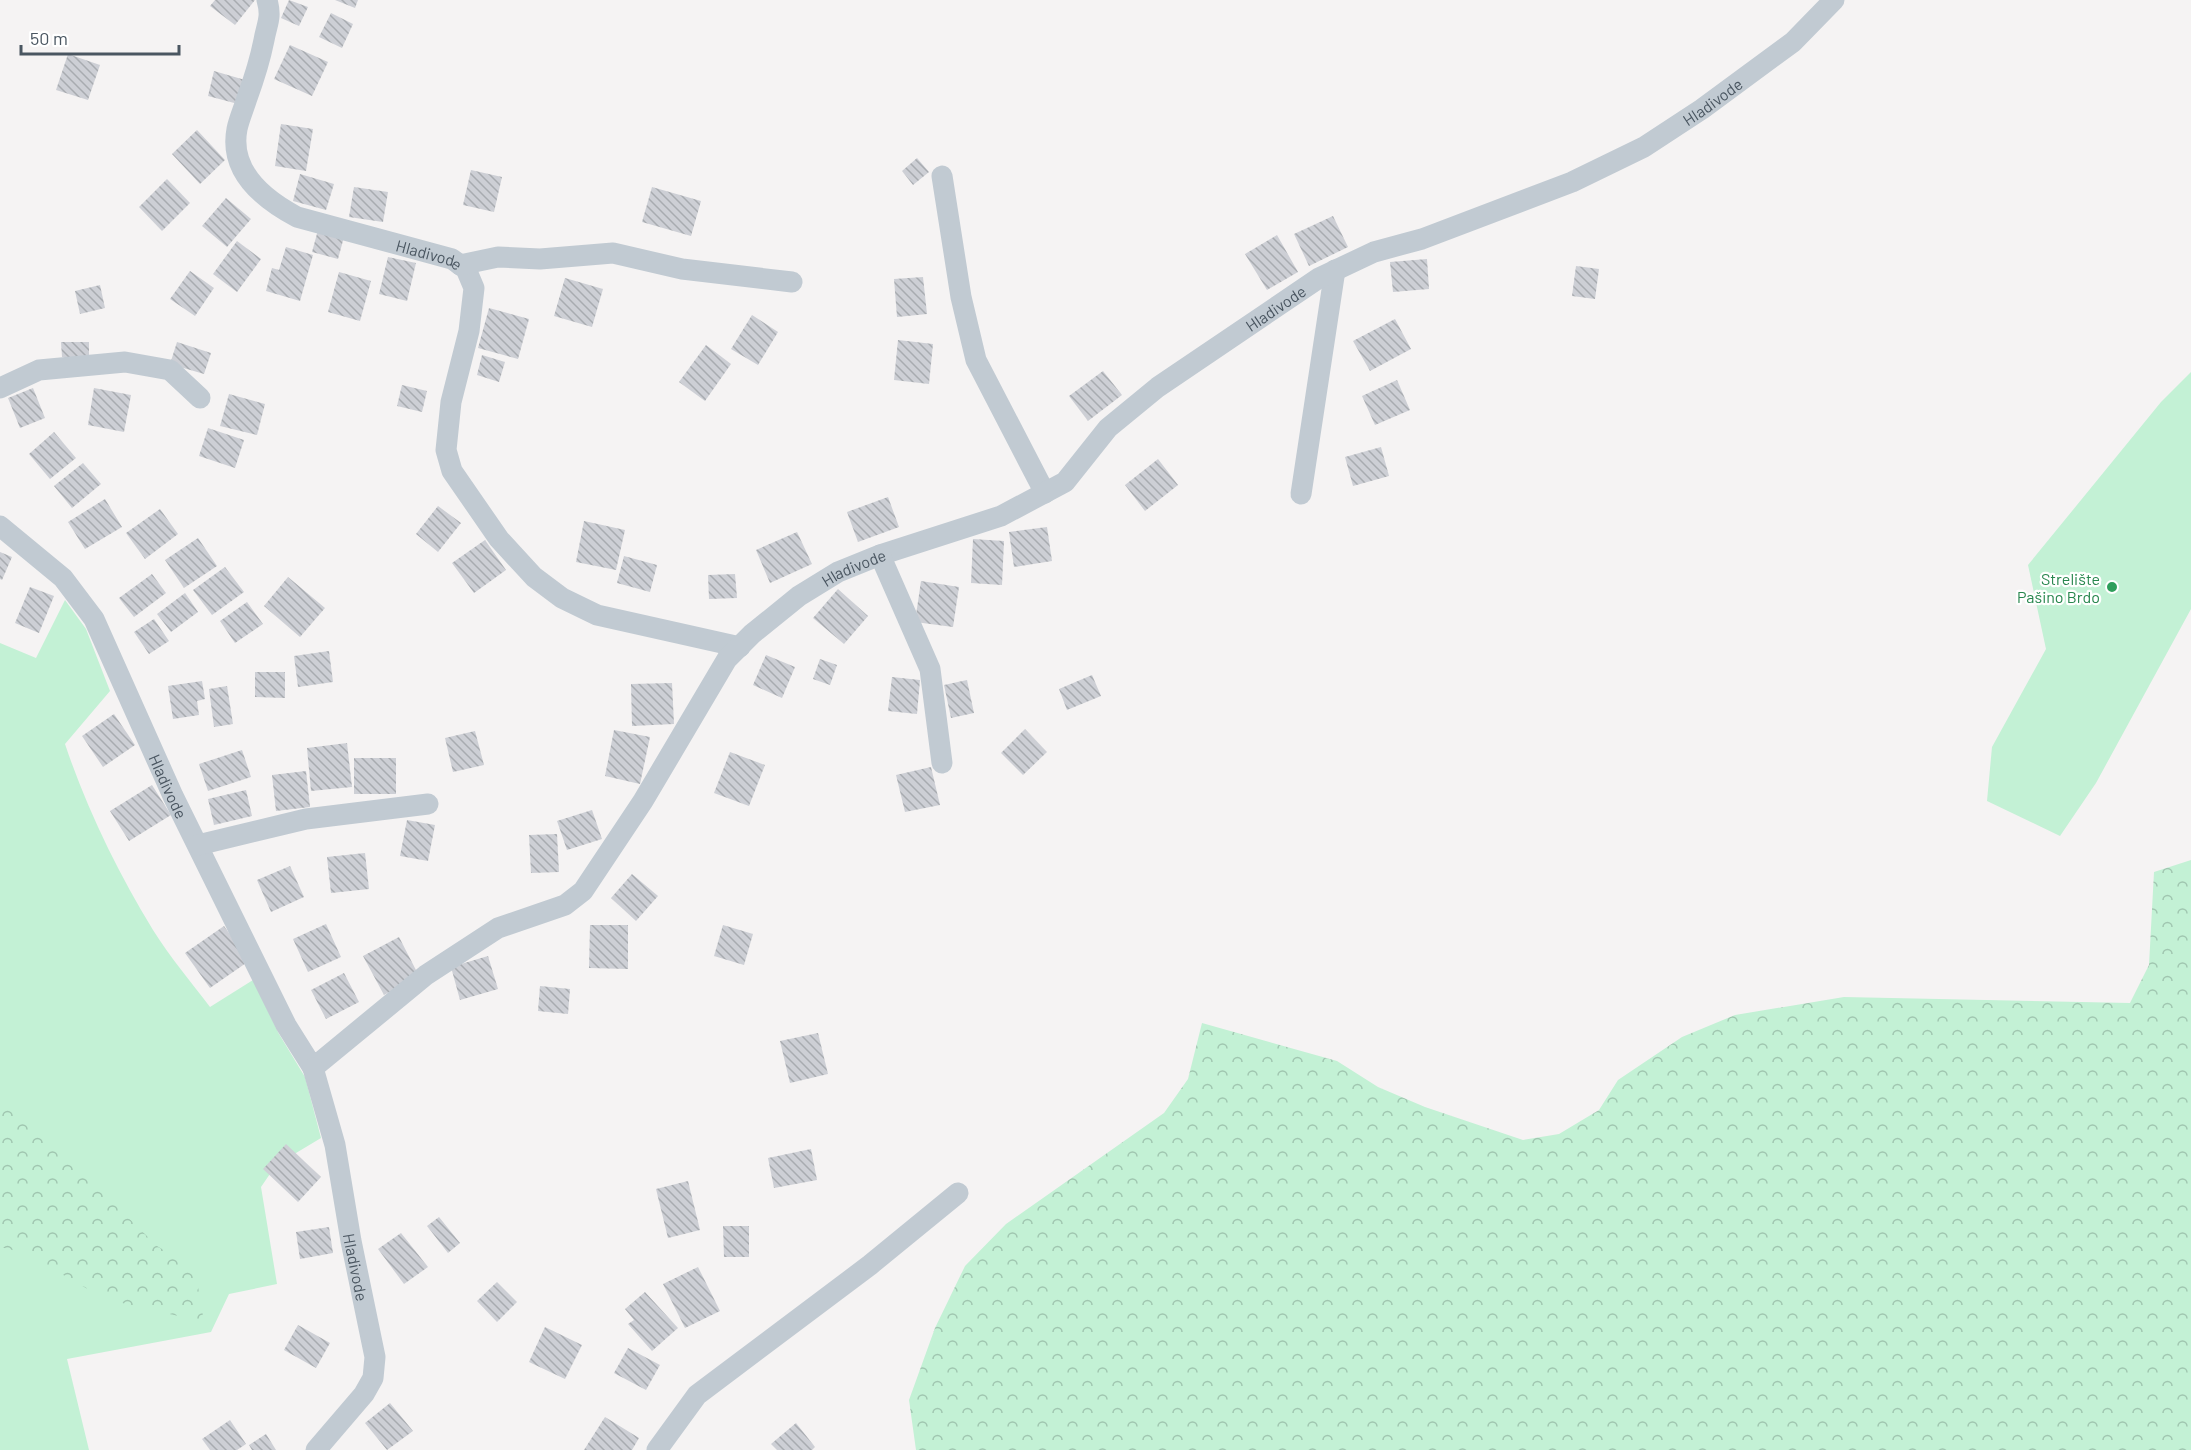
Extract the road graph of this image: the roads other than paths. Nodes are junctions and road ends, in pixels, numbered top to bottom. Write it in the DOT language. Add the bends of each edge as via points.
graph roads {
  1 [pos="267,0"];
  2 [pos="1834,0"];
  3 [pos="942,176"];
  4 [pos="460,265"];
  5 [pos="1335,270"];
  6 [pos="792,282"];
  7 [pos="0,388"];
  8 [pos="200,398"];
  9 [pos="1045,494"];
  10 [pos="1301,494"];
  11 [pos="0,526"];
  12 [pos="880,555"];
  13 [pos="740,646"];
  14 [pos="942,763"];
  15 [pos="429,804"];
  16 [pos="198,845"];
  17 [pos="313,1068"];
  18 [pos="958,1193"];
  19 [pos="316,1450"];
  20 [pos="657,1450"];
  1 -- 4 [label="street, Hladivode" via="271,14 237,128 235,149 243,173 277,207 297,217 452,259"];
  2 -- 5 [label="street, Hladivode" via="1793,42 1644,147 1572,182 1422,239 1374,252"];
  3 -- 9 [label="street" via="961,297 976,360"];
  4 -- 6 [label="street" via="498,257 540,259 613,253 682,269"];
  4 -- 13 [label="street, Hladivode" via="466,269 474,288 469,331 451,402 446,450 452,471 499,539 534,577 562,598 597,615"];
  5 -- 9 [label="street, Hladivode" via="1158,387 1108,428 1065,482"];
  5 -- 10 [label="street"];
  7 -- 8 [label="street" via="39,370 125,362 170,370"];
  9 -- 12 [label="street, Hladivode" via="1001,516"];
  11 -- 16 [label="street, Hladivode" via="63,578 94,619"];
  12 -- 13 [label="street, Hladivode" via="838,572 799,596"];
  12 -- 14 [label="street" via="930,669"];
  13 -- 17 [label="street, Hladivode" via="727,659 643,801 583,891 565,905 498,928 444,963"];
  15 -- 16 [label="street" via="306,819"];
  16 -- 17 [label="street, Hladivode" via="286,1024"];
  17 -- 19 [label="street, Hladivode" via="335,1145 375,1357 373,1378 364,1394"];
  18 -- 20 [label="street" via="870,1265 697,1395"];
}
